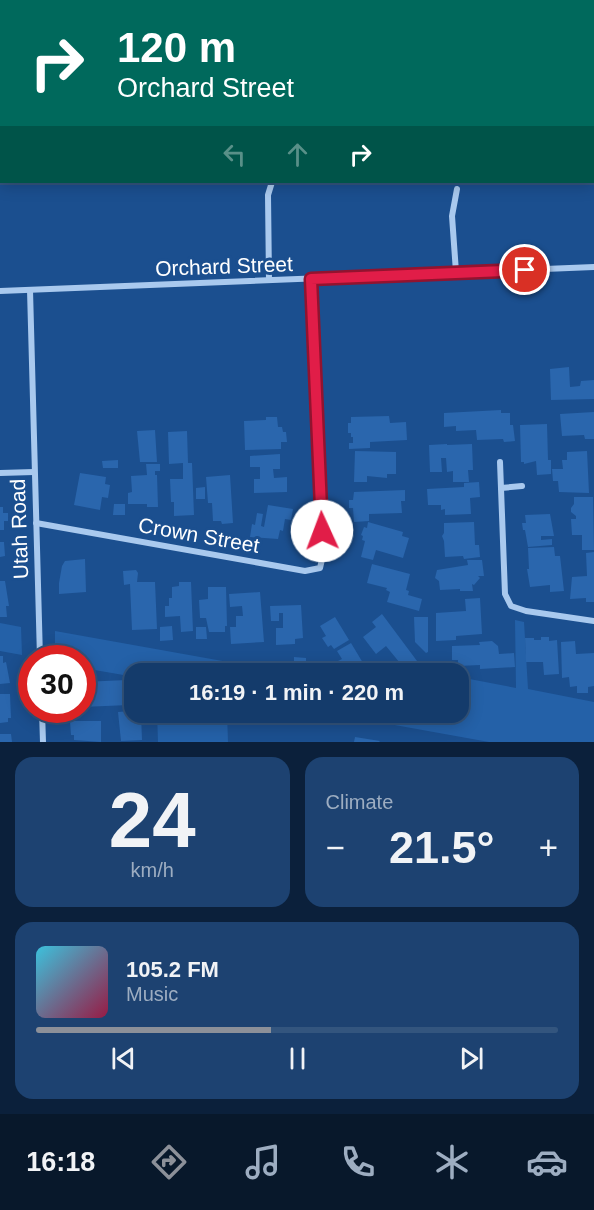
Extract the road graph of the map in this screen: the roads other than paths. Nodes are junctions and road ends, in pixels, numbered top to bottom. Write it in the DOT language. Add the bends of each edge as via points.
graph roads {
  1 [pos="272,183"];
  2 [pos="458,189"];
  3 [pos="594,267"];
  4 [pos="456,273"];
  5 [pos="311,279"];
  6 [pos="269,280"];
  7 [pos="30,290"];
  8 [pos="0,291"];
  9 [pos="500,462"];
  10 [pos="34,472"];
  11 [pos="0,473"];
  12 [pos="522,486"];
  13 [pos="501,488"];
  14 [pos="36,523"];
  15 [pos="594,621"];
  16 [pos="40,645"];
  17 [pos="42,723"];
  18 [pos="43,742"];
  1 -- 6 [label="street" via="268,195"];
  2 -- 4 [label="street" via="452,216"];
  3 -- 4 [label="street, Orchard Street"];
  4 -- 5 [label="street, Orchard Street"];
  5 -- 6 [label="street, Orchard Street"];
  5 -- 14 [label="street, Crown Street" via="323,555 320,568 305,571"];
  6 -- 7 [label="street, Orchard Street"];
  7 -- 8 [label="street, Orchard Street"];
  7 -- 10 [label="street, Utah Road"];
  9 -- 13 [label="street"];
  10 -- 11 [label="street"];
  10 -- 14 [label="street, Utah Road"];
  12 -- 13 [label="street"];
  13 -- 15 [label="street" via="505,594 512,606"];
  14 -- 16 [label="street, Utah Road"];
  17 -- 18 [label="street"];
}
